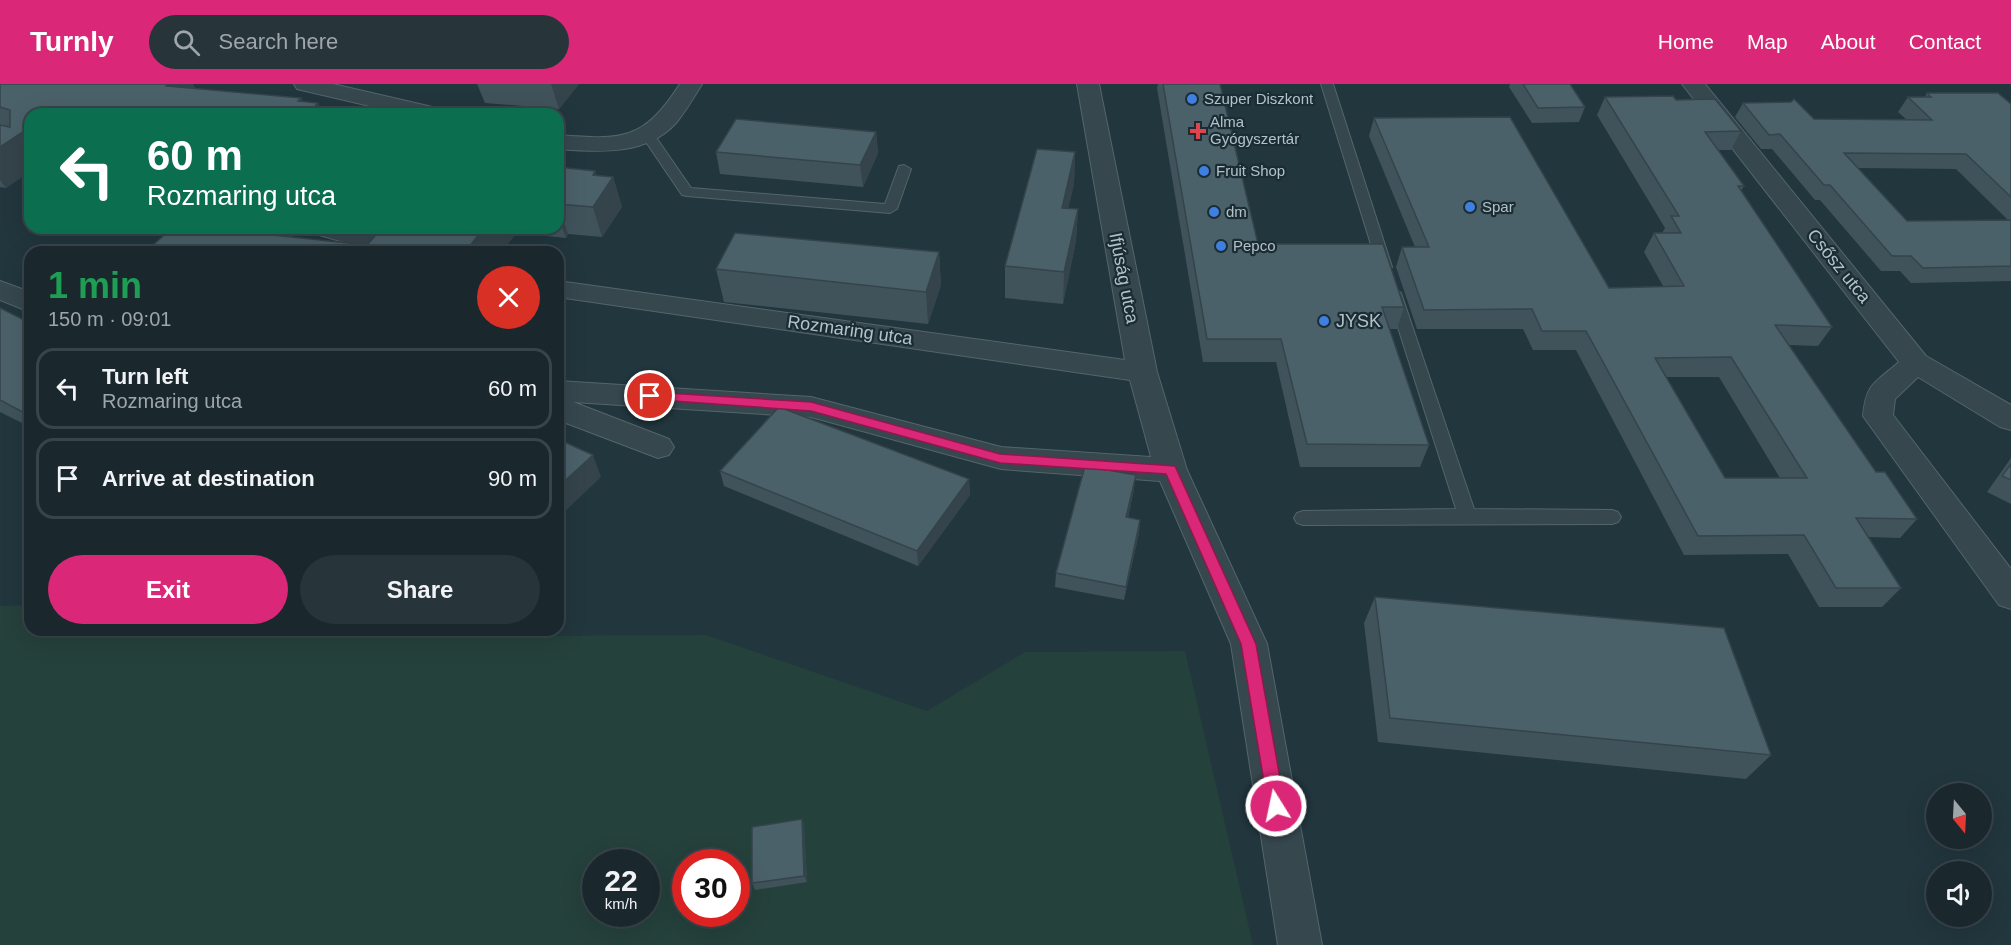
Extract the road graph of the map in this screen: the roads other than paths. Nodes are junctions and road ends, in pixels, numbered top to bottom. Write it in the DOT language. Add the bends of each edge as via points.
graph roads {
  1 [pos="305,84"];
  2 [pos="691,84"];
  3 [pos="1088,84"];
  4 [pos="1327,84"];
  5 [pos="1693,84"];
  6 [pos="408,108"];
  7 [pos="648,136"];
  8 [pos="564,142"];
  9 [pos="904,169"];
  10 [pos="343,234"];
  11 [pos="387,246"];
  12 [pos="0,289"];
  13 [pos="564,290"];
  14 [pos="24,300"];
  15 [pos="1916,363"];
  16 [pos="1142,372"];
  17 [pos="564,390"];
  18 [pos="564,410"];
  19 [pos="2011,419"];
  20 [pos="658,447"];
  21 [pos="1171,470"];
  22 [pos="1467,516"];
  23 [pos="1612,517"];
  24 [pos="1303,518"];
  25 [pos="2011,595"];
  26 [pos="1300,945"];
  1 -- 6 [label="street"];
  2 -- 7 [label="street" via="666,121"];
  3 -- 16 [label="street, Ifjúság utca"];
  4 -- 22 [label="lane"];
  5 -- 15 [label="street, Csősz utca"];
  7 -- 8 [label="street" via="626,143"];
  7 -- 9 [label="lane" via="687,192 891,209"];
  10 -- 11 [label="street"];
  12 -- 14 [label="street"];
  13 -- 16 [label="street, Rozmaring utca"];
  15 -- 19 [label="street, Csősz utca"];
  15 -- 25 [label="street" via="1880,395 1878,416"];
  16 -- 21 [label="street, Ifjúság utca"];
  17 -- 21 [label="street" via="811,406 1000,458"];
  18 -- 20 [label="street"];
  21 -- 26 [label="street, Ifjúság utca" via="1249,644"];
  22 -- 23 [label="lane"];
  22 -- 24 [label="lane"];
}
